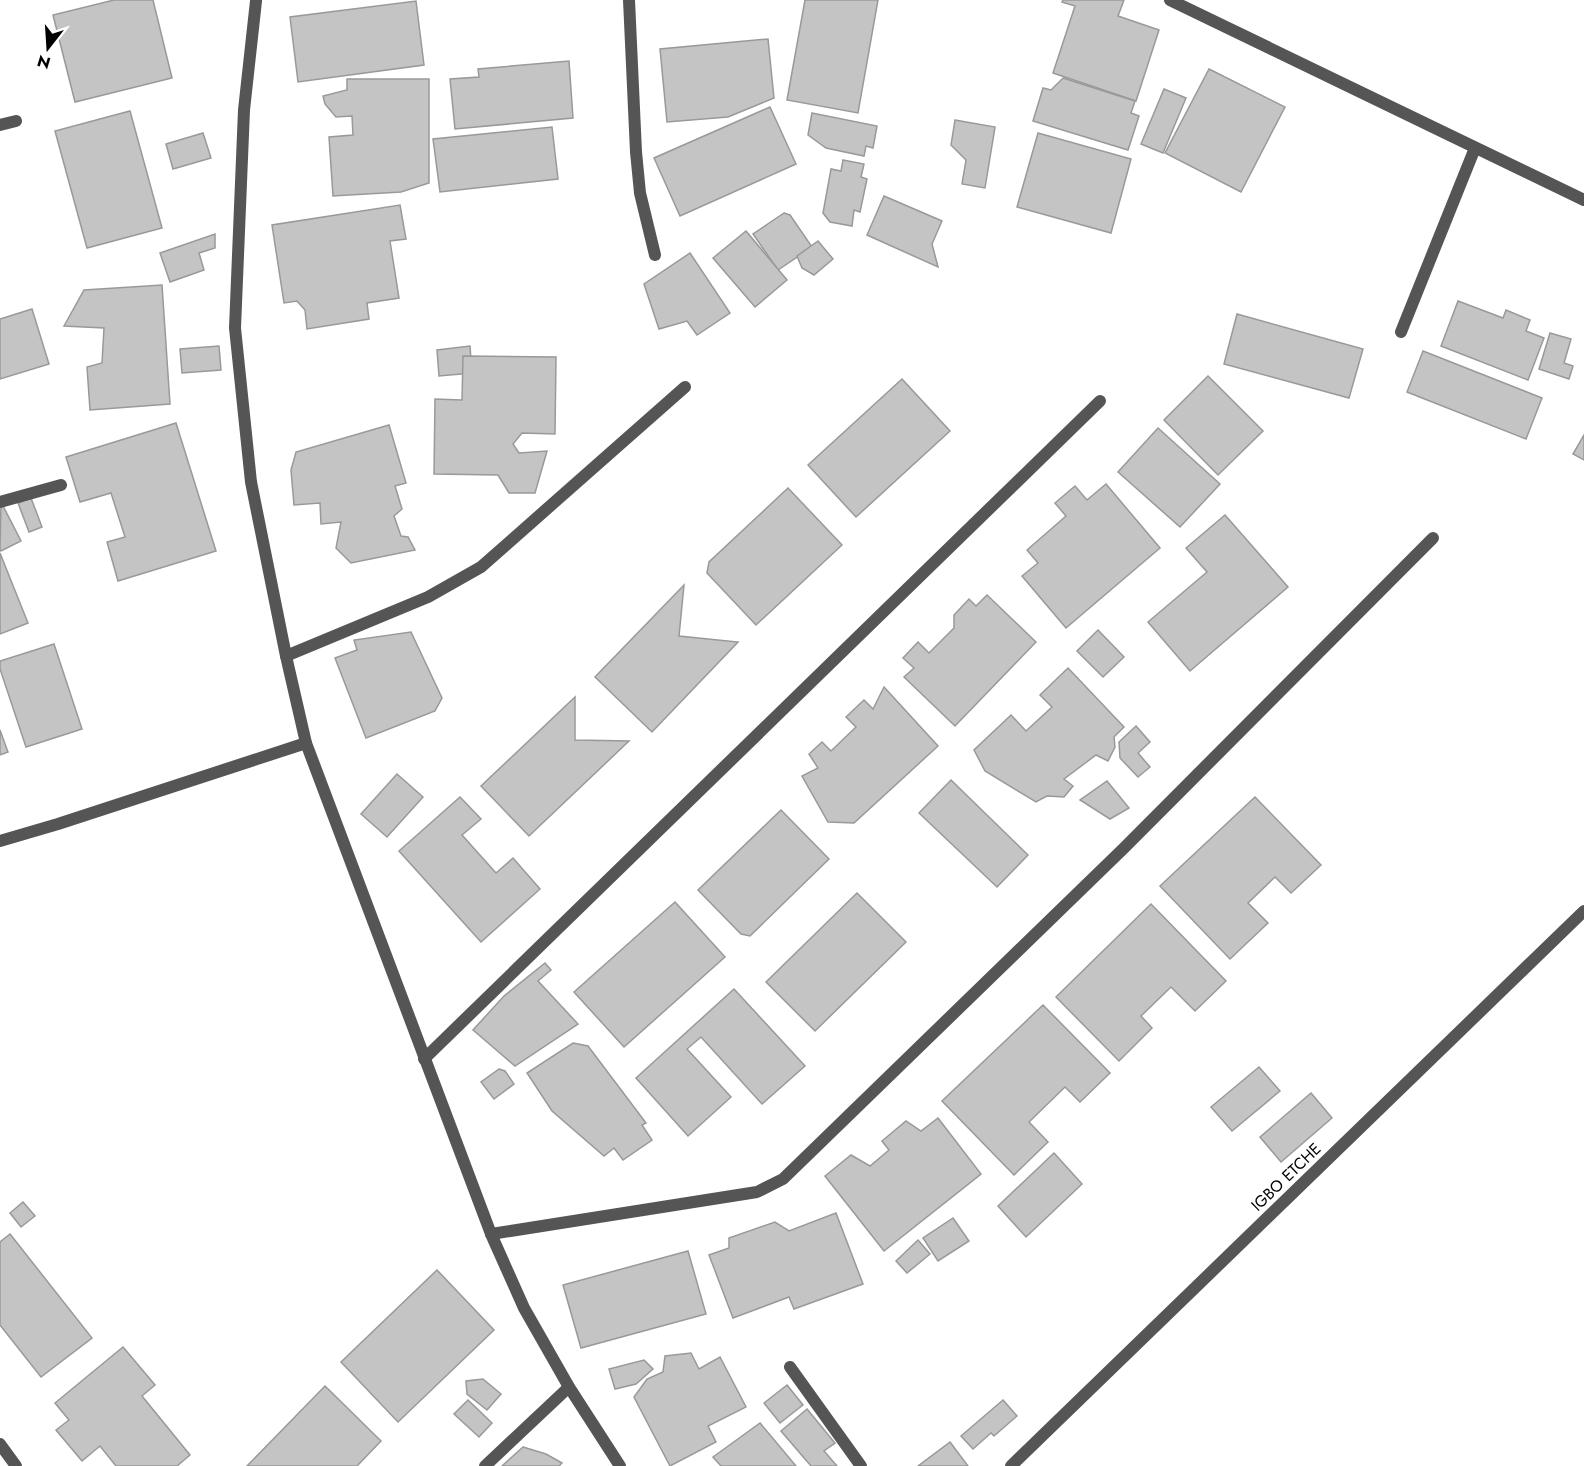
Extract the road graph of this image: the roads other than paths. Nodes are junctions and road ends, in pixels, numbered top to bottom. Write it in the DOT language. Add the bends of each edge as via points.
graph roads {
  1 [pos="629,0"];
  2 [pos="1170,0"];
  3 [pos="256,1"];
  4 [pos="16,121"];
  5 [pos="0,125"];
  6 [pos="1475,148"];
  7 [pos="1584,200"];
  8 [pos="655,255"];
  9 [pos="1401,332"];
  10 [pos="685,387"];
  11 [pos="1100,401"];
  12 [pos="61,485"];
  13 [pos="0,502"];
  14 [pos="1433,538"];
  15 [pos="286,656"];
  16 [pos="306,743"];
  17 [pos="0,841"];
  18 [pos="1584,910"];
  19 [pos="424,1059"];
  20 [pos="491,1234"];
  21 [pos="790,1366"];
  22 [pos="569,1387"];
  23 [pos="0,1444"];
  24 [pos="9,1462"];
  25 [pos="485,1466"];
  26 [pos="620,1466"];
  27 [pos="861,1466"];
  28 [pos="1011,1466"];
  1 -- 8 [label="street" via="640,193"];
  2 -- 6 [label="street"];
  3 -- 15 [label="street" via="244,110 235,328 250,482"];
  4 -- 5 [label="street"];
  6 -- 7 [label="street"];
  6 -- 9 [label="street"];
  10 -- 15 [label="street" via="481,567 428,597"];
  11 -- 19 [label="street"];
  12 -- 13 [label="street"];
  14 -- 20 [label="street" via="1124,848 783,1179 757,1192"];
  15 -- 16 [label="street"];
  16 -- 17 [label="street"];
  16 -- 19 [label="street"];
  18 -- 28 [label="street, IGBO ETCHE"];
  19 -- 20 [label="street"];
  20 -- 22 [label="street" via="524,1308"];
  21 -- 27 [label="street"];
  22 -- 25 [label="street"];
  22 -- 26 [label="street"];
  23 -- 24 [label="street"];
}
